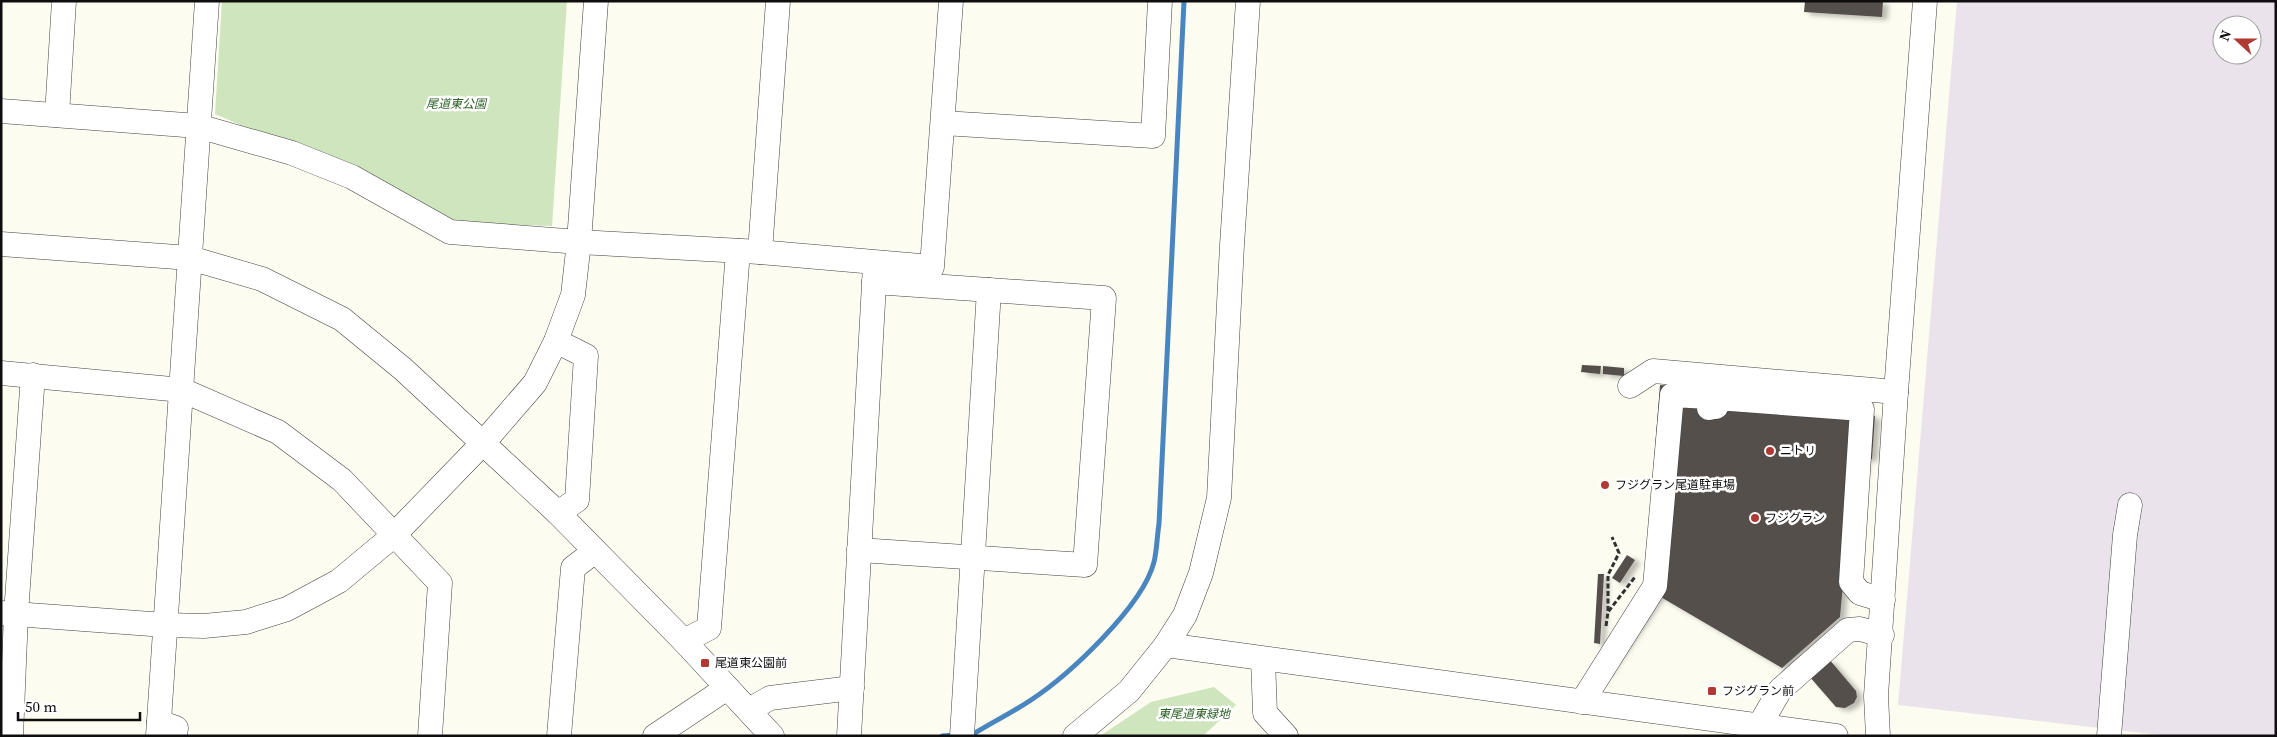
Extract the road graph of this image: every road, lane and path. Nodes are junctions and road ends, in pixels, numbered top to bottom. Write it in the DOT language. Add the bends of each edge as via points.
graph roads {
  1 [pos="64,1"];
  2 [pos="207,1"];
  3 [pos="596,1"];
  4 [pos="778,1"];
  5 [pos="951,1"];
  6 [pos="1160,1"];
  7 [pos="1248,1"];
  8 [pos="1925,1"];
  9 [pos="1,111"];
  10 [pos="57,115"];
  11 [pos="943,123"];
  12 [pos="198,126"];
  13 [pos="580,242"];
  14 [pos="1,244"];
  15 [pos="749,251"];
  16 [pos="190,258"];
  17 [pos="874,272"];
  18 [pos="989,290"];
  19 [pos="556,341"];
  20 [pos="1,373"];
  21 [pos="33,375"];
  22 [pos="1630,386"];
  23 [pos="182,390"];
  24 [pos="1896,392"];
  25 [pos="484,442"];
  26 [pos="2130,505"];
  27 [pos="558,513"];
  28 [pos="394,536"];
  29 [pos="1612,537"];
  30 [pos="860,550"];
  31 [pos="595,551"];
  32 [pos="972,558"];
  33 [pos="1883,600"];
  34 [pos="1608,612"];
  35 [pos="9,614"];
  36 [pos="165,625"];
  37 [pos="1882,635"];
  38 [pos="684,641"];
  39 [pos="1166,645"];
  40 [pos="1263,659"];
  41 [pos="727,688"];
  42 [pos="852,688"];
  43 [pos="1582,702"];
  44 [pos="749,710"];
  45 [pos="1759,726"];
  46 [pos="164,731"];
  47 [pos="962,733"];
  48 [pos="11,736"];
  49 [pos="430,736"];
  50 [pos="559,736"];
  51 [pos="655,736"];
  52 [pos="772,736"];
  53 [pos="849,736"];
  54 [pos="1075,736"];
  55 [pos="1286,736"];
  56 [pos="1836,736"];
  57 [pos="1878,736"];
  58 [pos="2109,736"];
  1 -- 10 [label="street"];
  2 -- 12 [label="street"];
  3 -- 13 [label="street"];
  4 -- 15 [label="street"];
  5 -- 11 [label="street"];
  6 -- 11 [label="street" via="1153,136"];
  7 -- 39 [label="street" via="1219,498 1201,573 1185,615"];
  8 -- 24 [label="street"];
  9 -- 10 [label="street"];
  10 -- 12 [label="street"];
  11 -- 17 [label="street" via="932,267"];
  12 -- 13 [label="street" via="292,153 352,177 450,232"];
  12 -- 16 [label="street"];
  13 -- 15 [label="street"];
  13 -- 19 [label="street" via="573,295"];
  14 -- 16 [label="street"];
  15 -- 17 [label="street"];
  15 -- 38 [label="street" via="709,628"];
  16 -- 23 [label="street"];
  16 -- 25 [label="street" via="262,279 342,319"];
  17 -- 18 [label="street"];
  17 -- 30 [label="street"];
  18 -- 32 [label="street"];
  18 -- 32 [label="street" via="1104,298 1085,565"];
  19 -- 25 [label="street" via="535,383"];
  19 -- 27 [label="street" via="586,356 577,500"];
  20 -- 21 [label="street"];
  21 -- 23 [label="street"];
  21 -- 35 [label="street"];
  22 -- 24 [label="street" via="1653,371"];
  23 -- 28 [label="street" via="278,432 342,480"];
  23 -- 36 [label="street"];
  24 -- 33 [label="street"];
  25 -- 27 [label="street"];
  25 -- 28 [label="street"];
  26 -- 58 [label="street"];
  27 -- 31 [label="street"];
  28 -- 36 [label="street" via="339,581 287,609 246,622"];
  28 -- 49 [label="street" via="440,583"];
  29 -- 34 [label="path" via="1619,553 1608,575"];
  30 -- 32 [label="street"];
  30 -- 42 [label="street"];
  31 -- 38 [label="street"];
  31 -- 50 [label="street" via="573,568"];
  32 -- 47 [label="street"];
  33 -- 37 [label="street"];
  33 -- 43 [label="street" via="1860,593 1851,582 1862,409 1717,398 1712,408 1709,397 1672,394 1655,586"];
  35 -- 36 [label="street"];
  35 -- 48 [label="street"];
  36 -- 46 [label="street"];
  37 -- 45 [label="street" via="1860,629 1848,630 1780,690"];
  37 -- 57 [label="street" via="1876,696"];
  38 -- 41 [label="street"];
  39 -- 40 [label="street"];
  39 -- 54 [label="street" via="1129,691"];
  40 -- 43 [label="street"];
  40 -- 55 [label="street" via="1265,713"];
  41 -- 44 [label="street"];
  41 -- 51 [label="street"];
  42 -- 44 [label="street" via="770,698"];
  42 -- 53 [label="street"];
  43 -- 45 [label="street"];
  44 -- 52 [label="street"];
  45 -- 56 [label="street"];
}
